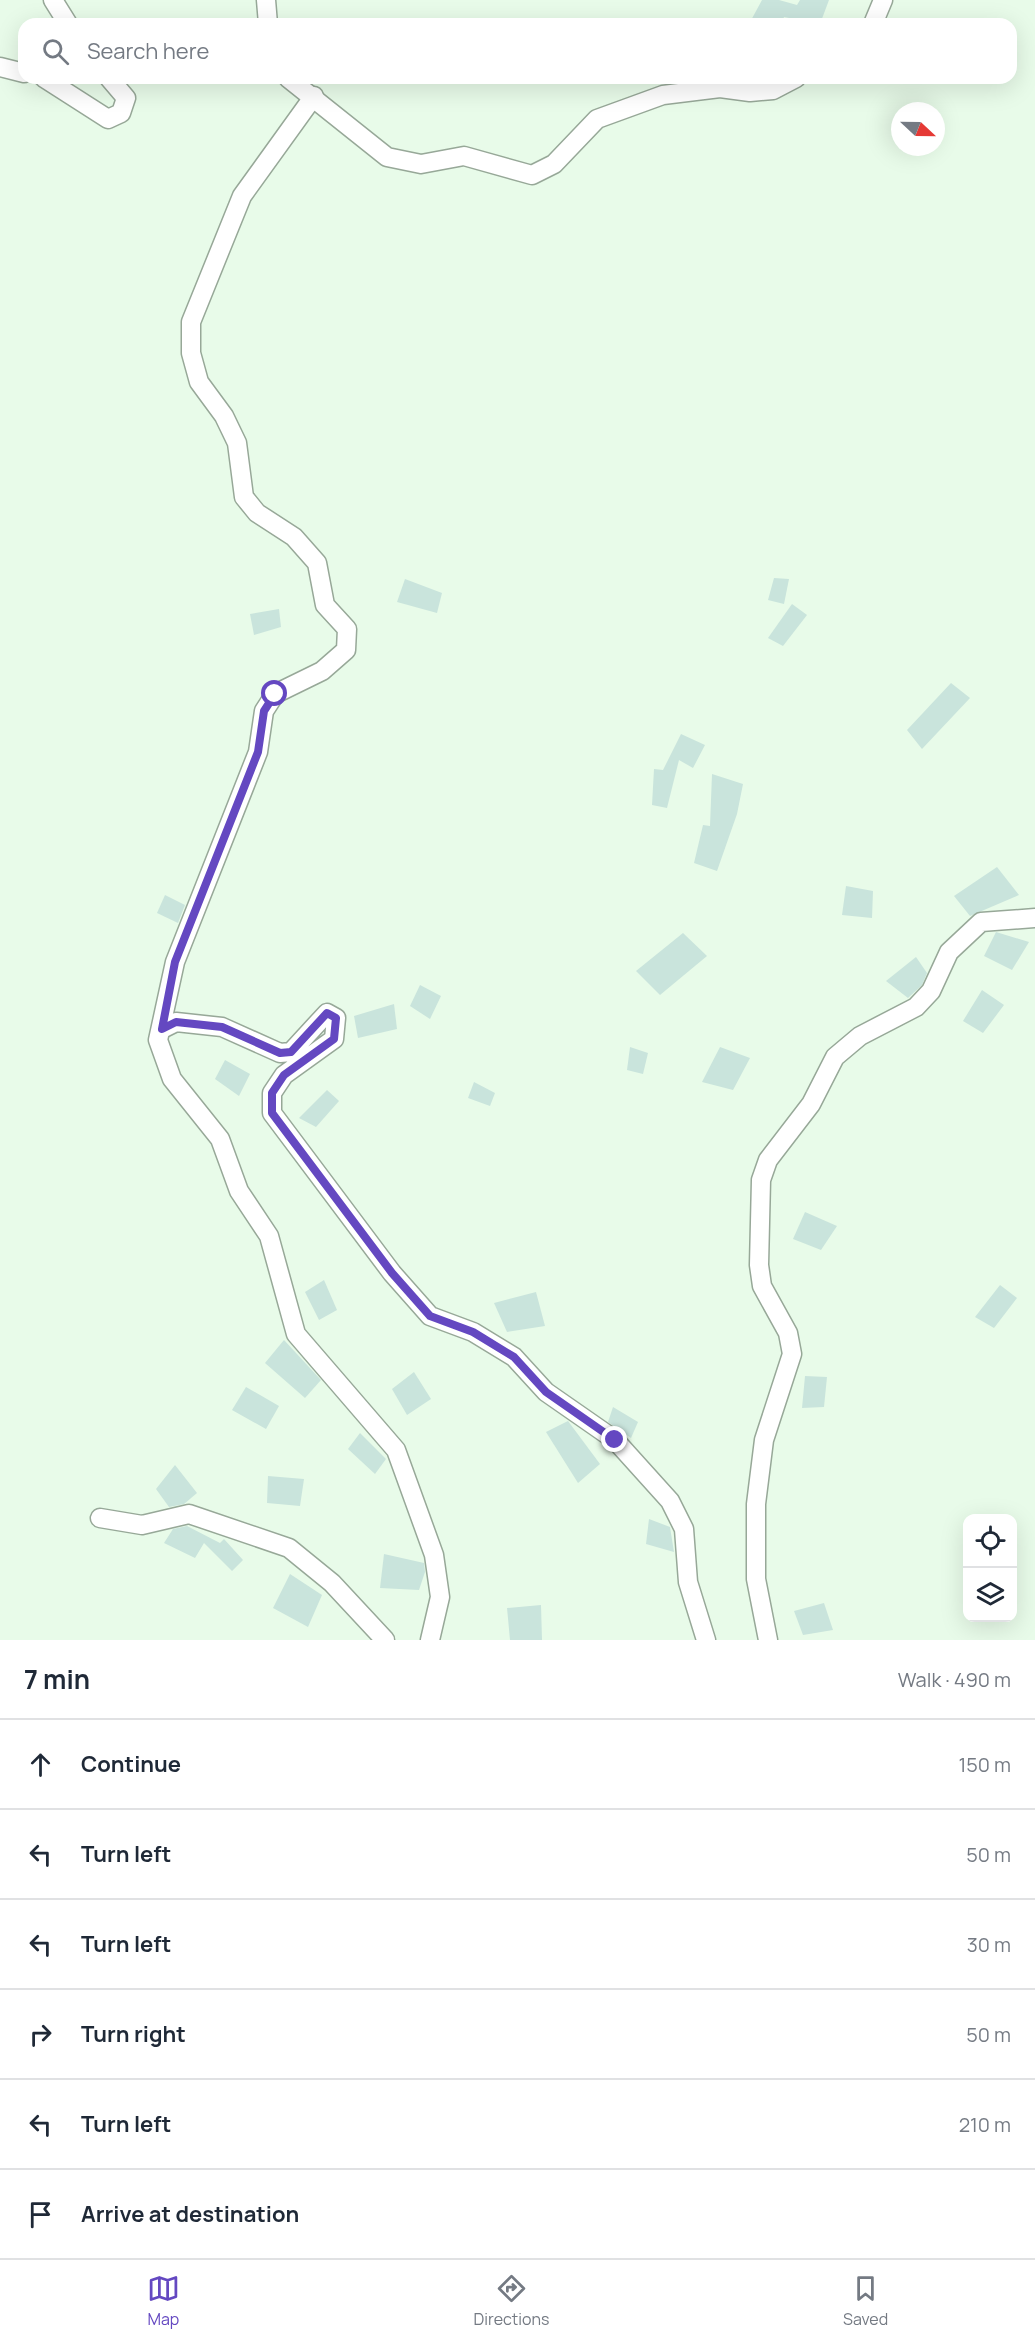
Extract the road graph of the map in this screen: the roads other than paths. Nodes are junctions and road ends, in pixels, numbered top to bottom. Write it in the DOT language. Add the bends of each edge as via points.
graph roads {
  1 [pos="53,0"];
  2 [pos="266,0"];
  3 [pos="883,0"];
  4 [pos="64,18"];
  5 [pos="268,18"];
  6 [pos="876,18"];
  7 [pos="0,67"];
  8 [pos="18,72"];
  9 [pos="54,84"];
  10 [pos="114,84"];
  11 [pos="297,84"];
  12 [pos="784,84"];
  13 [pos="314,96"];
  14 [pos="1035,918"];
  15 [pos="162,1029"];
  16 [pos="100,1518"];
  17 [pos="385,1640"];
  18 [pos="430,1640"];
  19 [pos="706,1640"];
  20 [pos="768,1640"];
  1 -- 4 [label="street"];
  2 -- 5 [label="street"];
  3 -- 6 [label="street"];
  7 -- 8 [label="street"];
  9 -- 10 [label="street" via="108,118 121,113 126,98"];
  11 -- 13 [label="street"];
  12 -- 13 [label="street" via="750,93 720,88 663,95 597,119 554,164 532,175 464,156 421,164 387,157"];
  13 -- 15 [label="street" via="242,196 191,322 191,353 198,382 224,416 237,444 244,496 257,513 294,537 316,562 325,605 347,629 346,650 322,671 275,694 264,711 258,752 175,962"];
  14 -- 20 [label="street" via="981,922 949,952 931,991 916,1006 860,1036 834,1057 812,1104 768,1160 761,1180 759,1265 762,1286 788,1333 792,1354 764,1440 756,1504 756,1579"];
  15 -- 18 [label="street" via="158,1040 172,1079 220,1139 239,1191 269,1236 296,1334 396,1450 434,1554 440,1597"];
  15 -- 19 [label="street" via="176,1022 222,1027 280,1053 291,1052 327,1013 336,1018 334,1039 284,1075 272,1093 272,1113 392,1273 430,1316 473,1332 514,1357 546,1392 615,1440 670,1501 684,1529 688,1582"];
  16 -- 17 [label="street" via="142,1525 189,1514 289,1548 332,1583"];
}
